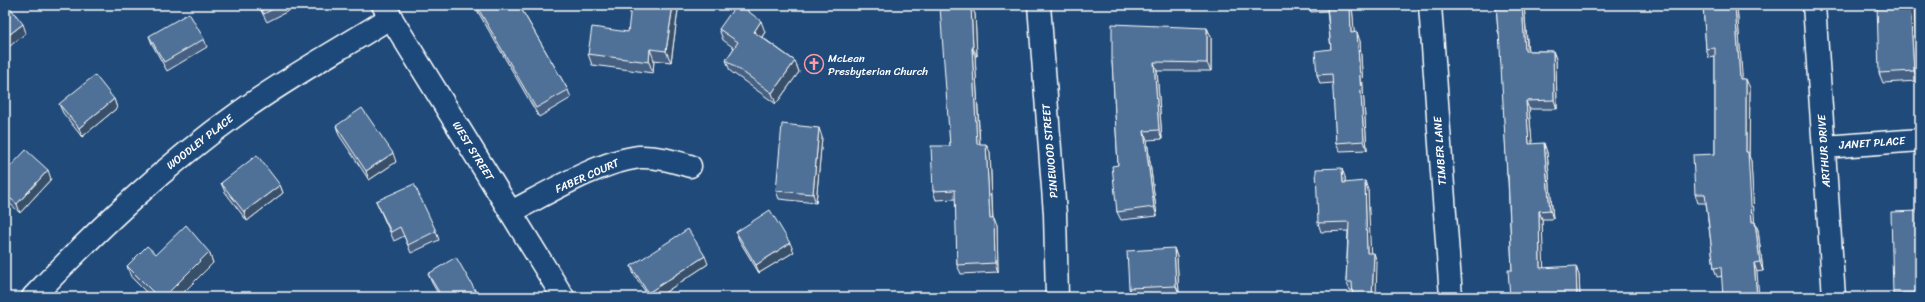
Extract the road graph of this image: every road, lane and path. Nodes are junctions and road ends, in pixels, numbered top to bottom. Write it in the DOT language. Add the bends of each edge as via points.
graph roads {
  1 [pos="1039,5"];
  2 [pos="1430,5"];
  3 [pos="1814,5"];
  4 [pos="387,11"];
  5 [pos="1920,140"];
  6 [pos="1824,147"];
  7 [pos="690,166"];
  8 [pos="510,212"];
  9 [pos="33,297"];
  10 [pos="563,297"];
  11 [pos="1057,297"];
  12 [pos="1450,297"];
  13 [pos="1834,297"];
  1 -- 11 [label="street, PINEWOOD STREET" via="1055,214"];
  2 -- 12 [label="street, TIMBER LANE"];
  3 -- 6 [label="street, ARTHUR DRIVE"];
  4 -- 8 [label="street, WEST STREET"];
  4 -- 9 [label="street, WOODLEY PLACE" via="240,111 154,179 89,239"];
  5 -- 6 [label="street, JANET PLACE"];
  6 -- 13 [label="street, ARTHUR DRIVE"];
  7 -- 8 [label="street, FABER COURT" via="659,158 640,157 616,162"];
  8 -- 10 [label="street, WEST STREET"];
}
